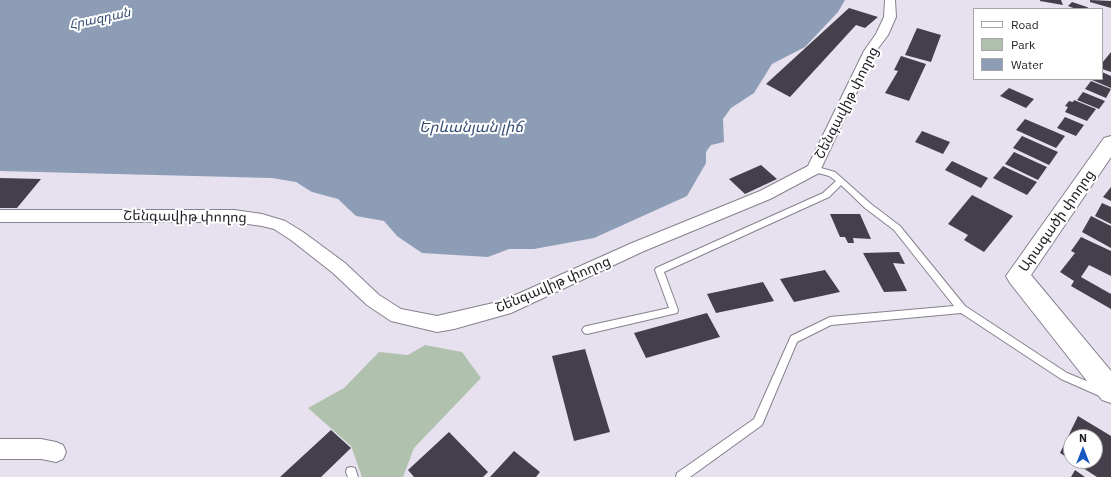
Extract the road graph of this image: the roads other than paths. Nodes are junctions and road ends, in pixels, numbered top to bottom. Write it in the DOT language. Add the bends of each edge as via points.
graph roads {
  1 [pos="890,0"];
  2 [pos="1111,142"];
  3 [pos="814,169"];
  4 [pos="841,181"];
  5 [pos="0,216"];
  6 [pos="962,309"];
  7 [pos="587,330"];
  8 [pos="1111,392"];
  9 [pos="1111,396"];
  10 [pos="0,449"];
  11 [pos="56,452"];
  12 [pos="681,477"];
  1 -- 3 [label="street, Շենգավիթ փողոց" via="890,17 882,35 870,51"];
  2 -- 8 [label="street, Արագածի փողոց" via="1018,276"];
  3 -- 4 [label="lane" via="832,174"];
  3 -- 5 [label="street, Շենգավիթ փողոց" via="765,195 638,247 505,308 436,324 397,316 373,300 339,268 297,236 279,225 262,220 234,216"];
  4 -- 6 [label="lane" via="897,228"];
  4 -- 7 [label="lane" via="826,195 659,270 674,310"];
  6 -- 9 [label="lane" via="1064,376"];
  6 -- 12 [label="lane" via="830,320 794,339 758,422"];
  10 -- 11 [label="street"];
}
